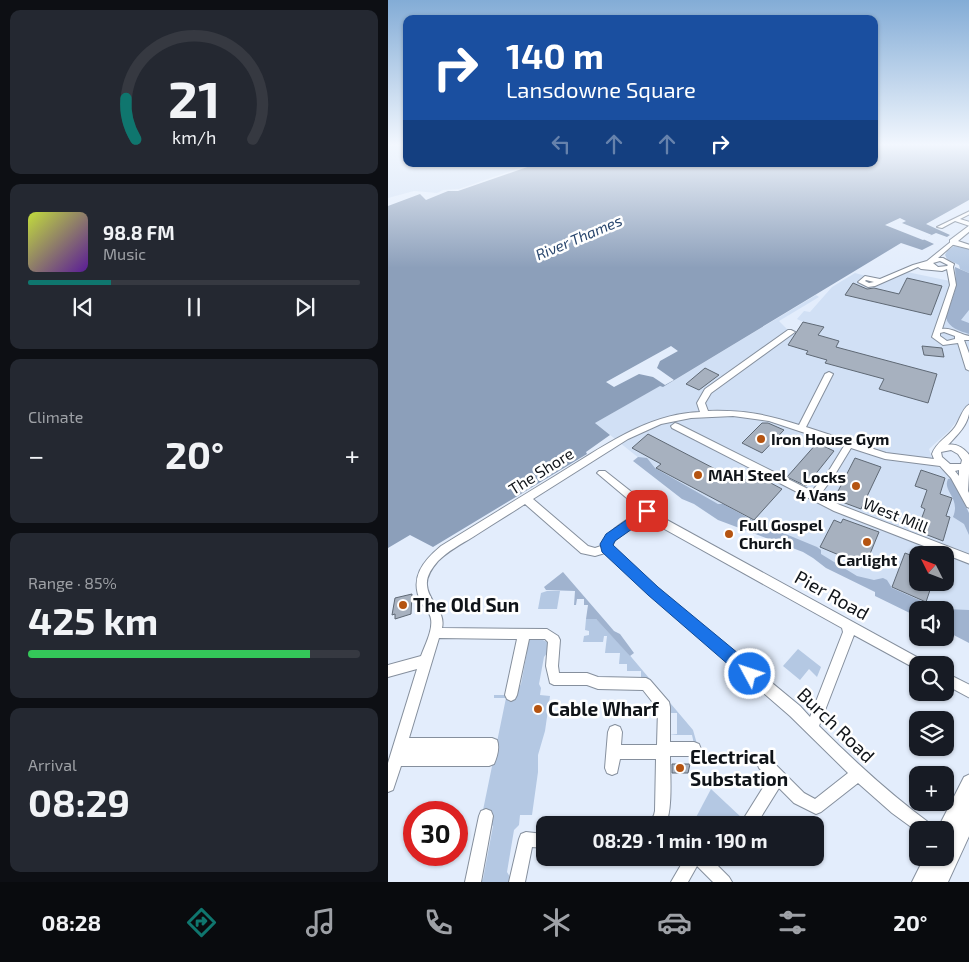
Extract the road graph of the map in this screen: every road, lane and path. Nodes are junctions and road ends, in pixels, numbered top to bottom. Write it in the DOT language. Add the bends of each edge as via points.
graph roads {
  1 [pos="970,212"];
  2 [pos="955,219"];
  3 [pos="970,225"];
  4 [pos="940,227"];
  5 [pos="953,242"];
  6 [pos="970,247"];
  7 [pos="943,250"];
  8 [pos="931,261"];
  9 [pos="949,264"];
  10 [pos="938,268"];
  11 [pos="910,269"];
  12 [pos="879,281"];
  13 [pos="953,281"];
  14 [pos="944,312"];
  15 [pos="791,332"];
  16 [pos="937,332"];
  17 [pos="957,336"];
  18 [pos="970,338"];
  19 [pos="943,342"];
  20 [pos="966,360"];
  21 [pos="970,369"];
  22 [pos="829,374"];
  23 [pos="970,406"];
  24 [pos="704,413"];
  25 [pos="675,426"];
  26 [pos="802,427"];
  27 [pos="958,428"];
  28 [pos="849,444"];
  29 [pos="937,450"];
  30 [pos="960,451"];
  31 [pos="903,459"];
  32 [pos="944,464"];
  33 [pos="964,466"];
  34 [pos="602,473"];
  35 [pos="963,491"];
  36 [pos="813,497"];
  37 [pos="525,498"];
  38 [pos="970,504"];
  39 [pos="647,511"];
  40 [pos="607,548"];
  41 [pos="970,560"];
  42 [pos="424,570"];
  43 [pos="847,624"];
  44 [pos="436,632"];
  45 [pos="524,633"];
  46 [pos="909,659"];
  47 [pos="425,661"];
  48 [pos="388,671"];
  49 [pos="554,679"];
  50 [pos="954,683"];
  51 [pos="970,692"];
  52 [pos="511,695"];
  53 [pos="812,728"];
  54 [pos="615,732"];
  55 [pos="694,749"];
  56 [pos="664,750"];
  57 [pos="395,752"];
  58 [pos="613,752"];
  59 [pos="764,763"];
  60 [pos="612,768"];
  61 [pos="858,774"];
  62 [pos="777,778"];
  63 [pos="970,783"];
  64 [pos="388,785"];
  65 [pos="970,812"];
  66 [pos="486,816"];
  67 [pos="661,816"];
  68 [pos="753,816"];
  69 [pos="915,821"];
  70 [pos="951,821"];
  71 [pos="954,839"];
  72 [pos="536,840"];
  73 [pos="688,866"];
  74 [pos="708,866"];
  75 [pos="930,866"];
  76 [pos="943,866"];
  77 [pos="473,882"];
  78 [pos="517,882"];
  79 [pos="679,882"];
  80 [pos="724,882"];
  81 [pos="922,882"];
  82 [pos="938,882"];
  1 -- 2 [label="street"];
  2 -- 3 [label="street"];
  2 -- 4 [label="street"];
  3 -- 5 [label="main road"];
  5 -- 6 [label="main road"];
  5 -- 7 [label="street"];
  7 -- 8 [label="street"];
  7 -- 9 [label="street" via="942,255"];
  8 -- 9 [label="street"];
  8 -- 10 [label="street"];
  8 -- 11 [label="street"];
  9 -- 10 [label="street"];
  9 -- 13 [label="street"];
  10 -- 11 [label="street"];
  10 -- 13 [label="street"];
  11 -- 12 [label="street"];
  13 -- 14 [label="street"];
  14 -- 16 [label="street"];
  14 -- 17 [label="street" via="944,324"];
  15 -- 24 [label="street" via="708,391 701,403"];
  16 -- 17 [label="street" via="945,330"];
  16 -- 19 [label="street" via="936,337"];
  17 -- 18 [label="street"];
  17 -- 19 [label="street" via="954,343"];
  17 -- 20 [label="street"];
  19 -- 20 [label="street"];
  20 -- 21 [label="street"];
  22 -- 26 [label="street"];
  23 -- 27 [label="street"];
  24 -- 26 [label="street, The Shore" via="745,414"];
  24 -- 37 [label="street, The Shore" via="659,422 625,437"];
  25 -- 36 [label="street, West Mill"];
  26 -- 28 [label="street, The Shore"];
  27 -- 29 [label="street"];
  27 -- 30 [label="street" via="956,441"];
  28 -- 31 [label="street, The Shore"];
  28 -- 36 [label="street"];
  29 -- 30 [label="street" via="948,447"];
  29 -- 31 [label="street"];
  29 -- 32 [label="street" via="936,457"];
  30 -- 33 [label="street" via="967,460"];
  31 -- 32 [label="street, The Shore"];
  32 -- 33 [label="street, The Shore" via="956,468"];
  32 -- 35 [label="street"];
  33 -- 35 [label="street"];
  34 -- 39 [label="street, Pier Road"];
  35 -- 38 [label="street"];
  36 -- 41 [label="street, West Mill"];
  37 -- 40 [label="street" via="585,550 595,552"];
  37 -- 42 [label="street, The Shore" via="437,555"];
  39 -- 40 [label="street" via="610,537"];
  39 -- 43 [label="street, Pier Road" via="663,523"];
  40 -- 53 [label="street, Burch Road"];
  42 -- 44 [label="street" via="423,593 437,616"];
  43 -- 46 [label="street, Pier Road"];
  43 -- 53 [label="street" via="848,632"];
  44 -- 45 [label="street"];
  44 -- 47 [label="street"];
  45 -- 49 [label="street" via="541,633 553,638"];
  45 -- 52 [label="street"];
  47 -- 48 [label="street"];
  47 -- 57 [label="street"];
  49 -- 56 [label="street" via="645,684 664,706"];
  50 -- 51 [label="street"];
  53 -- 61 [label="street, Burch Road"];
  54 -- 58 [label="street"];
  55 -- 56 [label="street"];
  56 -- 58 [label="street"];
  56 -- 67 [label="street"];
  57 -- 57 [label="street" via="489,759 492,745"];
  57 -- 64 [label="street"];
  58 -- 60 [label="street"];
  59 -- 62 [label="street"];
  61 -- 62 [label="street" via="816,807 799,798"];
  61 -- 69 [label="street, Burch Road"];
  62 -- 68 [label="street"];
  63 -- 70 [label="main road"];
  65 -- 71 [label="main road"];
  66 -- 77 [label="street"];
  72 -- 78 [label="street" via="526,839"];
  73 -- 79 [label="street"];
  74 -- 80 [label="street"];
  75 -- 81 [label="main road"];
  76 -- 82 [label="main road"];
}
